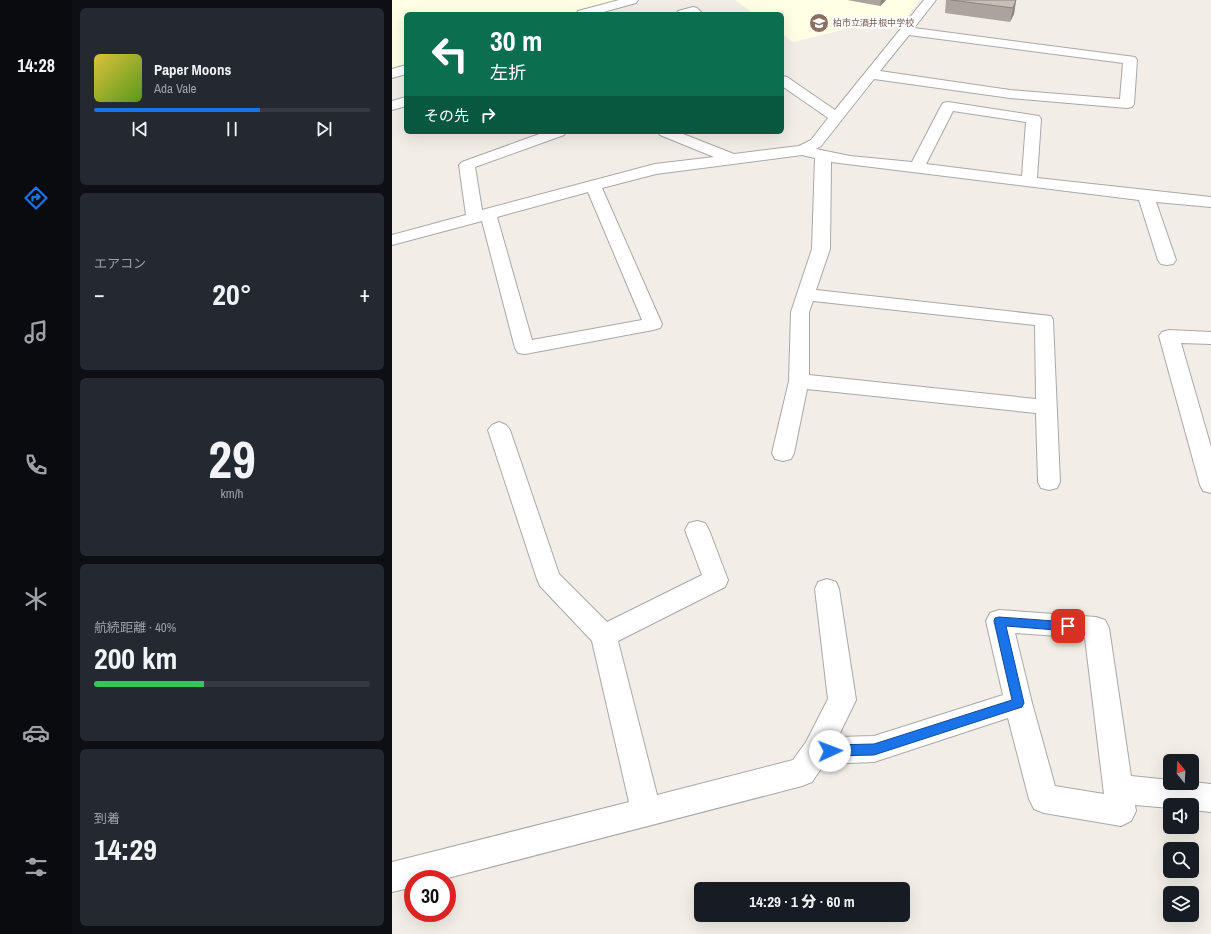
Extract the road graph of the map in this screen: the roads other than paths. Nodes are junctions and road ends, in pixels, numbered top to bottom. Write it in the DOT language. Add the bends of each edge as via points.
graph roads {
  1 [pos="632,0"];
  2 [pos="930,0"];
  3 [pos="589,12"];
  4 [pos="906,31"];
  5 [pos="404,70"];
  6 [pos="392,74"];
  7 [pos="871,74"];
  8 [pos="784,83"];
  9 [pos="404,102"];
  10 [pos="392,106"];
  11 [pos="836,117"];
  12 [pos="553,134"];
  13 [pos="670,134"];
  14 [pos="803,150"];
  15 [pos="823,157"];
  16 [pos="733,159"];
  17 [pos="917,167"];
  18 [pos="1029,181"];
  19 [pos="594,185"];
  20 [pos="1146,196"];
  21 [pos="1211,202"];
  22 [pos="482,216"];
  23 [pos="392,240"];
  24 [pos="1167,260"];
  25 [pos="806,295"];
  26 [pos="1211,338"];
  27 [pos="799,381"];
  28 [pos="1047,407"];
  29 [pos="499,430"];
  30 [pos="783,452"];
  31 [pos="1049,482"];
  32 [pos="1211,485"];
  33 [pos="697,530"];
  34 [pos="827,590"];
  35 [pos="604,636"];
  36 [pos="1018,703"];
  37 [pos="816,751"];
  38 [pos="1118,789"];
  39 [pos="1211,798"];
  40 [pos="646,811"];
  41 [pos="392,877"];
  1 -- 3 [label="street"];
  2 -- 4 [label="street"];
  4 -- 7 [label="street"];
  4 -- 7 [label="street" via="1130,60 1128,104 1010,94"];
  5 -- 6 [label="street"];
  7 -- 11 [label="street"];
  8 -- 11 [label="street"];
  9 -- 10 [label="street"];
  11 -- 14 [label="street" via="816,143"];
  12 -- 22 [label="street" via="467,165"];
  13 -- 16 [label="street"];
  14 -- 15 [label="street"];
  14 -- 16 [label="street"];
  15 -- 17 [label="street"];
  15 -- 25 [label="street" via="821,249"];
  16 -- 19 [label="street" via="655,169"];
  17 -- 18 [label="street"];
  17 -- 18 [label="street" via="948,106 1034,119"];
  18 -- 20 [label="street"];
  19 -- 22 [label="street"];
  19 -- 22 [label="street" via="653,324 525,348"];
  20 -- 21 [label="street"];
  20 -- 24 [label="street"];
  22 -- 23 [label="street"];
  25 -- 27 [label="street" via="800,312"];
  25 -- 28 [label="street" via="1044,320"];
  26 -- 32 [label="street" via="1169,336"];
  27 -- 28 [label="street"];
  27 -- 30 [label="street"];
  28 -- 31 [label="street"];
  29 -- 35 [label="street" via="549,579"];
  33 -- 35 [label="street" via="716,580"];
  34 -- 37 [label="street" via="842,700"];
  35 -- 40 [label="street"];
  36 -- 37 [label="street" via="874,749"];
  36 -- 38 [label="street" via="1044,799 1121,812"];
  36 -- 38 [label="street" via="999,621 1096,628"];
  37 -- 40 [label="street" via="802,772"];
  38 -- 39 [label="street"];
  40 -- 41 [label="street"];
}
